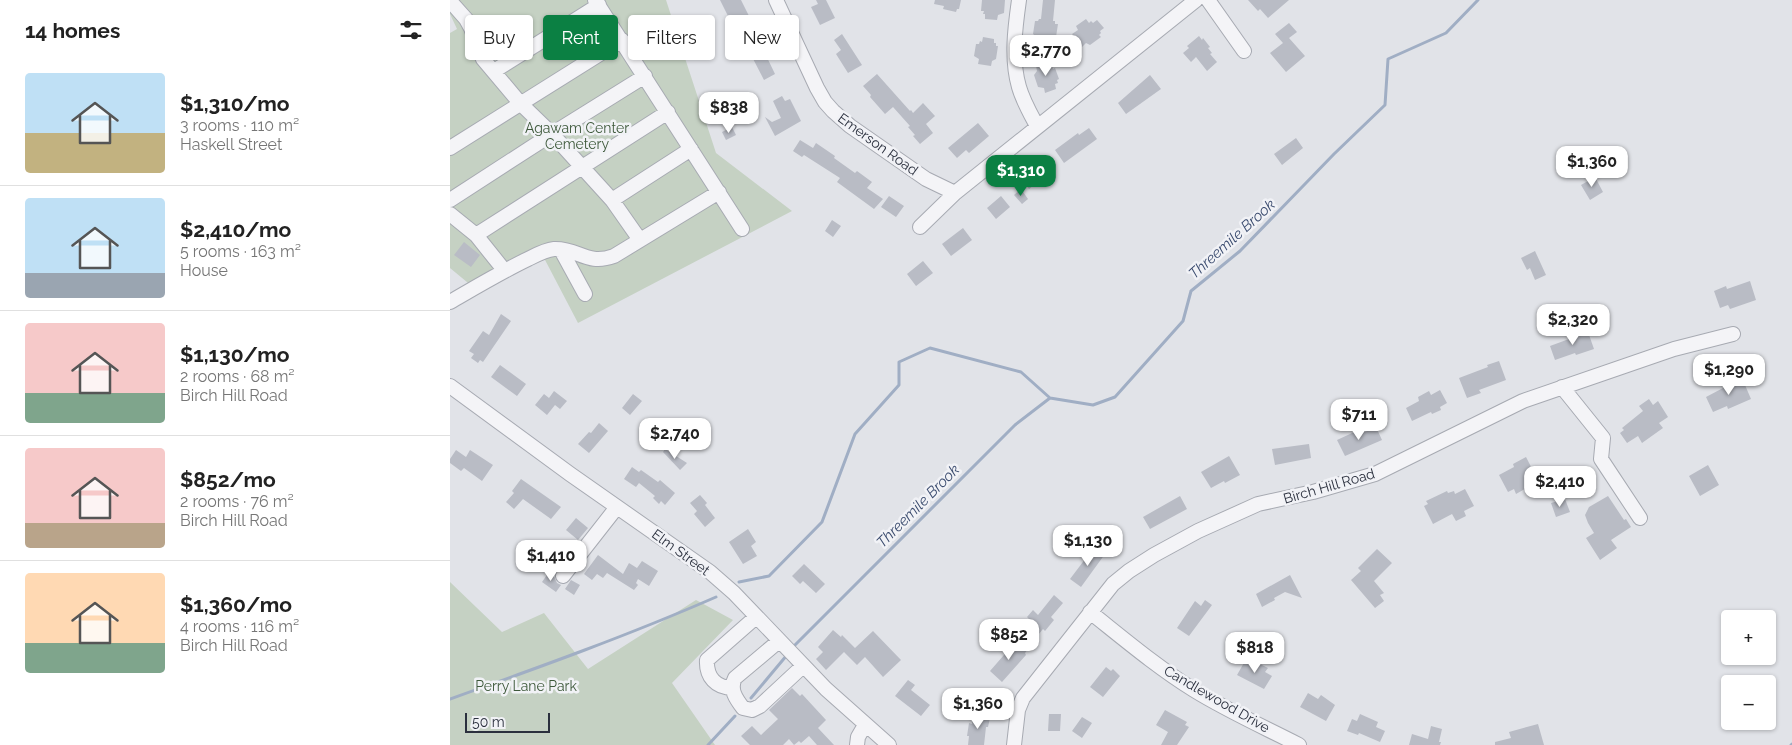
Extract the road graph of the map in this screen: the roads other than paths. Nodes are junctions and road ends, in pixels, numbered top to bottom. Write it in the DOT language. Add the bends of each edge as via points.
graph roads {
  1 [pos="776,0"];
  2 [pos="1020,0"];
  3 [pos="1196,0"];
  4 [pos="1208,0"];
  5 [pos="450,1"];
  6 [pos="597,2"];
  7 [pos="622,40"];
  8 [pos="1244,52"];
  9 [pos="494,71"];
  10 [pos="645,76"];
  11 [pos="520,103"];
  12 [pos="668,112"];
  13 [pos="1037,126"];
  14 [pos="552,134"];
  15 [pos="450,148"];
  16 [pos="691,148"];
  17 [pos="582,167"];
  18 [pos="719,192"];
  19 [pos="955,193"];
  20 [pos="450,200"];
  21 [pos="612,200"];
  22 [pos="450,214"];
  23 [pos="920,227"];
  24 [pos="742,229"];
  25 [pos="476,235"];
  26 [pos="640,240"];
  27 [pos="561,250"];
  28 [pos="504,270"];
  29 [pos="585,294"];
  30 [pos="450,302"];
  31 [pos="1734,334"];
  32 [pos="450,386"];
  33 [pos="1562,387"];
  34 [pos="617,506"];
  35 [pos="1640,518"];
  36 [pos="563,576"];
  37 [pos="1090,612"];
  38 [pos="756,617"];
  39 [pos="790,652"];
  40 [pos="733,688"];
  41 [pos="865,725"];
  42 [pos="857,745"];
  43 [pos="889,745"];
  44 [pos="1014,745"];
  45 [pos="1299,745"];
  1 -- 19 [label="street, Emerson Road" via="817,88 833,111 926,179"];
  2 -- 13 [label="street" via="1015,39 1016,72 1019,88"];
  3 -- 13 [label="street"];
  4 -- 8 [label="street"];
  5 -- 9 [label="street" via="471,28 483,60"];
  6 -- 7 [label="street"];
  6 -- 9 [label="street"];
  7 -- 10 [label="street"];
  7 -- 11 [label="street"];
  9 -- 11 [label="street"];
  10 -- 12 [label="street"];
  10 -- 14 [label="street"];
  11 -- 14 [label="street"];
  11 -- 15 [label="street"];
  12 -- 16 [label="street"];
  12 -- 17 [label="street"];
  13 -- 19 [label="street"];
  14 -- 17 [label="street"];
  14 -- 20 [label="street"];
  16 -- 18 [label="street"];
  16 -- 21 [label="street"];
  17 -- 21 [label="street"];
  17 -- 25 [label="street"];
  18 -- 24 [label="street"];
  18 -- 26 [label="street"];
  19 -- 23 [label="street"];
  21 -- 26 [label="street"];
  22 -- 25 [label="street"];
  25 -- 28 [label="street"];
  26 -- 27 [label="street" via="614,256 599,260"];
  27 -- 28 [label="street" via="541,253"];
  27 -- 29 [label="street"];
  28 -- 30 [label="street"];
  31 -- 33 [label="street, Birch Hill Road" via="1674,349"];
  32 -- 34 [label="street, Elm Street"];
  33 -- 35 [label="street" via="1602,438 1601,459"];
  33 -- 37 [label="street, Birch Hill Road" via="1523,401 1375,474 1258,504 1232,515 1129,571"];
  34 -- 36 [label="street"];
  34 -- 38 [label="street, Elm Street" via="710,572"];
  37 -- 44 [label="street, Birch Hill Road" via="1023,698 1018,710"];
  37 -- 45 [label="street, Candlewood Drive" via="1196,691"];
  38 -- 39 [label="street, Elm Street"];
  38 -- 40 [label="street" via="707,660 711,680 725,688"];
  39 -- 40 [label="street" via="735,678"];
  39 -- 40 [label="street" via="760,706 752,710 743,708"];
  39 -- 41 [label="street, Elm Street"];
  41 -- 42 [label="street"];
  41 -- 43 [label="street, Elm Street"];
}
